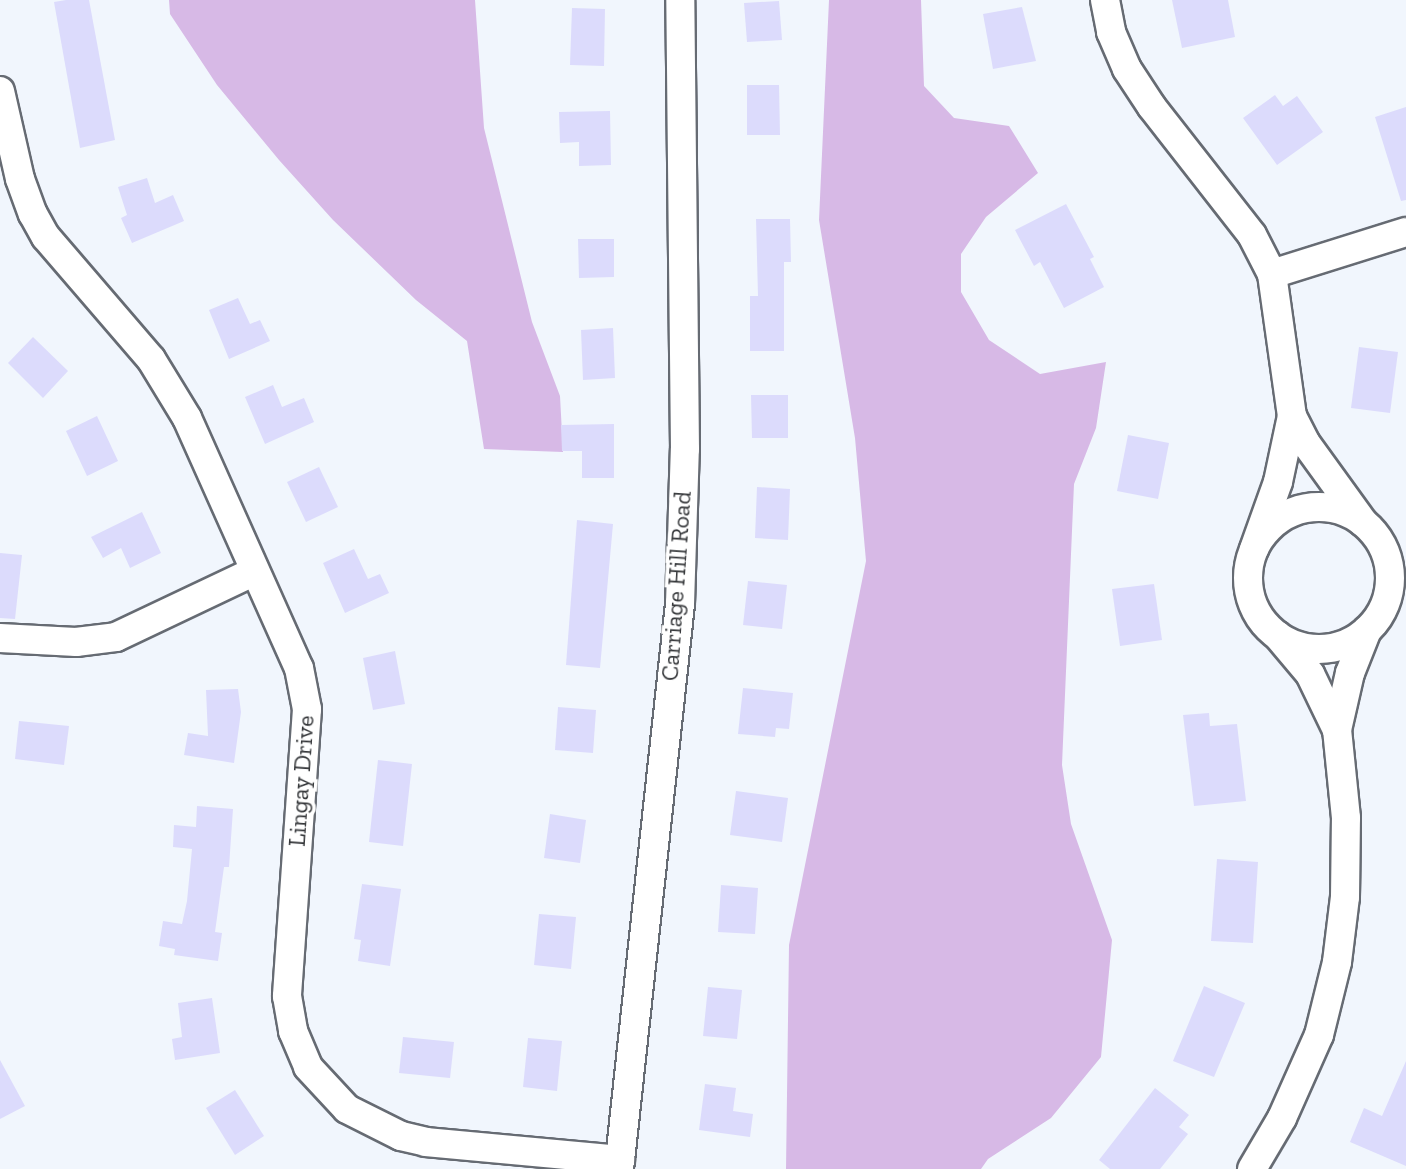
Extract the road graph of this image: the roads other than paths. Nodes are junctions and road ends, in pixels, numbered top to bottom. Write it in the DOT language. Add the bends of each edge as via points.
graph roads {
  1 [pos="680,0"];
  2 [pos="1105,0"];
  3 [pos="0,91"];
  4 [pos="0,97"];
  5 [pos="1406,232"];
  6 [pos="1272,274"];
  7 [pos="1292,416"];
  8 [pos="1365,524"];
  9 [pos="1254,549"];
  10 [pos="253,572"];
  11 [pos="1367,630"];
  12 [pos="1278,636"];
  13 [pos="0,638"];
  14 [pos="1337,730"];
  15 [pos="619,1164"];
  16 [pos="1252,1169"];
  1 -- 15 [label="street, Carriage Hill Road" via="685,449 680,604"];
  2 -- 6 [label="street" via="1111,32 1127,69 1252,235"];
  3 -- 4 [label="street, Lingay Drive"];
  4 -- 10 [label="street, Lingay Drive" via="33,214 46,237 151,359 187,418"];
  5 -- 6 [label="street"];
  6 -- 7 [label="street"];
  7 -- 8 [label="street"];
  7 -- 9 [label="street" via="1278,482"];
  8 -- 9 [label="street" via="1336,510 1300,510 1270,526"];
  8 -- 11 [label="street" via="1380,543 1389,572 1385,603"];
  9 -- 12 [label="street" via="1248,578 1251,599"];
  10 -- 13 [label="street" via="116,637 76,642"];
  10 -- 15 [label="street, Lingay Drive" via="306,694 287,996 293,1031 308,1067 347,1109 401,1136"];
  11 -- 12 [label="street" via="1326,649 1302,647"];
  11 -- 14 [label="street"];
  12 -- 14 [label="street" via="1310,674"];
  14 -- 16 [label="street" via="1346,869 1332,987 1306,1070"];
}
